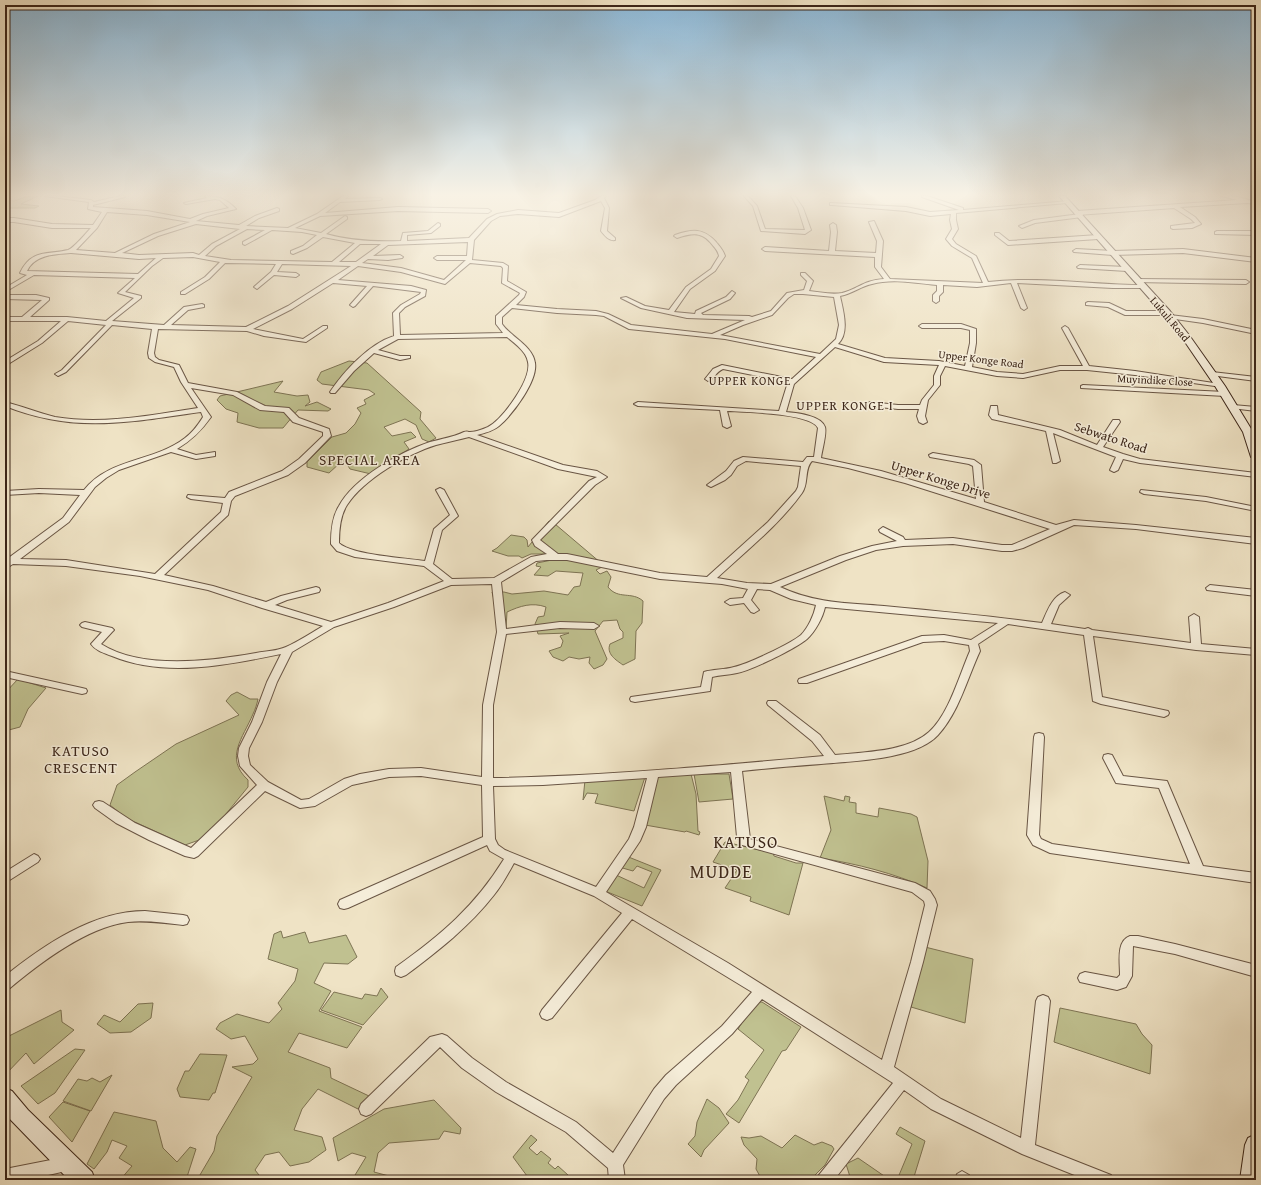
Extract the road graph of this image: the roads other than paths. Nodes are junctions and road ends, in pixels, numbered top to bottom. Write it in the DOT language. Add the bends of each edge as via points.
graph roads {
  1 [pos="69,251"];
  2 [pos="76,251"];
  3 [pos="122,251"];
  4 [pos="207,251"];
  5 [pos="348,251"];
  6 [pos="374,251"];
  7 [pos="470,251"];
  8 [pos="720,251"];
  9 [pos="816,251"];
  10 [pos="879,251"];
  11 [pos="964,251"];
  12 [pos="1080,251"];
  13 [pos="1111,251"];
  14 [pos="1176,251"];
  15 [pos="1185,251"];
  16 [pos="832,252"];
  17 [pos="116,254"];
  18 [pos="1113,254"];
  19 [pos="878,255"];
  20 [pos="163,256"];
  21 [pos="201,256"];
  22 [pos="366,257"];
  23 [pos="400,257"];
  24 [pos="437,258"];
  25 [pos="469,260"];
  26 [pos="1256,260"];
  27 [pos="224,261"];
  28 [pos="280,263"];
  29 [pos="334,263"];
  30 [pos="357,264"];
  31 [pos="1080,267"];
  32 [pos="1127,269"];
  33 [pos="273,272"];
  34 [pos="33,273"];
  35 [pos="803,274"];
  36 [pos="296,275"];
  37 [pos="140,276"];
  38 [pos="888,280"];
  39 [pos="332,281"];
  40 [pos="1013,281"];
  41 [pos="1246,282"];
  42 [pos="940,283"];
  43 [pos="372,284"];
  44 [pos="986,284"];
  45 [pos="1140,284"];
  46 [pos="257,287"];
  47 [pos="5,290"];
  48 [pos="806,292"];
  49 [pos="183,293"];
  50 [pos="732,293"];
  51 [pos="837,295"];
  52 [pos="5,297"];
  53 [pos="624,298"];
  54 [pos="936,301"];
  55 [pos="1088,304"];
  56 [pos="353,305"];
  57 [pos="202,306"];
  58 [pos="511,306"];
  59 [pos="1024,308"];
  60 [pos="669,312"];
  61 [pos="1168,315"];
  62 [pos="702,317"];
  63 [pos="5,318"];
  64 [pos="754,318"];
  65 [pos="24,319"];
  66 [pos="67,319"];
  67 [pos="109,323"];
  68 [pos="922,326"];
  69 [pos="156,327"];
  70 [pos="166,327"];
  71 [pos="325,327"];
  72 [pos="1065,328"];
  73 [pos="247,329"];
  74 [pos="1256,332"];
  75 [pos="509,335"];
  76 [pos="712,336"];
  77 [pos="397,337"];
  78 [pos="835,344"];
  79 [pos="373,352"];
  80 [pos="820,356"];
  81 [pos="408,357"];
  82 [pos="5,364"];
  83 [pos="944,364"];
  84 [pos="1087,368"];
  85 [pos="968,369"];
  86 [pos="58,374"];
  87 [pos="1212,374"];
  88 [pos="708,379"];
  89 [pos="1256,379"];
  90 [pos="793,381"];
  91 [pos="187,385"];
  92 [pos="1083,387"];
  93 [pos="1223,390"];
  94 [pos="333,392"];
  95 [pos="5,404"];
  96 [pos="638,404"];
  97 [pos="870,404"];
  98 [pos="922,407"];
  99 [pos="1233,407"];
  100 [pos="994,408"];
  101 [pos="1256,409"];
  102 [pos="203,410"];
  103 [pos="724,412"];
  104 [pos="782,413"];
  105 [pos="923,422"];
  106 [pos="1116,422"];
  107 [pos="718,424"];
  108 [pos="727,426"];
  109 [pos="1050,430"];
  110 [pos="1252,433"];
  111 [pos="467,434"];
  112 [pos="1098,447"];
  113 [pos="172,450"];
  114 [pos="212,454"];
  115 [pos="933,455"];
  116 [pos="1120,456"];
  117 [pos="1256,457"];
  118 [pos="817,459"];
  119 [pos="1056,462"];
  120 [pos="805,464"];
  121 [pos="1114,470"];
  122 [pos="1256,475"];
  123 [pos="711,485"];
  124 [pos="440,490"];
  125 [pos="1144,492"];
  126 [pos="5,493"];
  127 [pos="87,493"];
  128 [pos="191,497"];
  129 [pos="227,501"];
  130 [pos="980,504"];
  131 [pos="1256,509"];
  132 [pos="1056,528"];
  133 [pos="883,530"];
  134 [pos="1256,541"];
  135 [pos="903,544"];
  136 [pos="556,557"];
  137 [pos="8,564"];
  138 [pos="428,565"];
  139 [pos="157,577"];
  140 [pos="709,580"];
  141 [pos="496,581"];
  142 [pos="450,582"];
  143 [pos="754,586"];
  144 [pos="772,587"];
  145 [pos="1210,588"];
  146 [pos="316,590"];
  147 [pos="1256,593"];
  148 [pos="1065,595"];
  149 [pos="746,600"];
  150 [pos="730,602"];
  151 [pos="821,603"];
  152 [pos="265,606"];
  153 [pos="754,610"];
  154 [pos="1194,617"];
  155 [pos="1007,621"];
  156 [pos="85,625"];
  157 [pos="331,625"];
  158 [pos="594,626"];
  159 [pos="1046,626"];
  160 [pos="1088,631"];
  161 [pos="502,632"];
  162 [pos="973,643"];
  163 [pos="1196,647"];
  164 [pos="288,650"];
  165 [pos="1256,652"];
  166 [pos="5,674"];
  167 [pos="803,681"];
  168 [pos="82,691"];
  169 [pos="635,699"];
  170 [pos="772,703"];
  171 [pos="1164,713"];
  172 [pos="1039,737"];
  173 [pos="832,758"];
  174 [pos="1108,758"];
  175 [pos="736,767"];
  176 [pos="654,773"];
  177 [pos="487,782"];
  178 [pos="264,785"];
  179 [pos="99,804"];
  180 [pos="489,839"];
  181 [pos="512,857"];
  182 [pos="34,860"];
  183 [pos="1199,870"];
  184 [pos="5,878"];
  185 [pos="1256,878"];
  186 [pos="598,893"];
  187 [pos="344,904"];
  188 [pos="630,912"];
  189 [pos="184,920"];
  190 [pos="401,970"];
  191 [pos="1256,971"];
  192 [pos="1085,978"];
  193 [pos="5,984"];
  194 [pos="761,991"];
  195 [pos="1043,1001"];
  196 [pos="547,1014"];
  197 [pos="886,1070"];
  198 [pos="902,1082"];
  199 [pos="5,1098"];
  200 [pos="366,1109"];
  201 [pos="1256,1145"];
  202 [pos="1027,1148"];
  203 [pos="68,1163"];
  204 [pos="615,1164"];
  205 [pos="5,1177"];
  206 [pos="84,1180"];
  207 [pos="618,1180"];
  208 [pos="824,1180"];
  209 [pos="1106,1180"];
  210 [pos="1251,1180"];
  1 -- 34 [label="street" via="35,258 22,272"];
  2 -- 17 [label="street"];
  3 -- 17 [label="street"];
  4 -- 21 [label="street"];
  5 -- 29 [label="street"];
  6 -- 22 [label="street"];
  7 -- 25 [label="street"];
  8 -- 60 [label="street" via="722,256 713,270 688,288"];
  9 -- 16 [label="street"];
  10 -- 19 [label="street"];
  11 -- 44 [label="street" via="974,257"];
  12 -- 18 [label="street"];
  13 -- 18 [label="street, Lukuli Road"];
  14 -- 18 [label="street"];
  15 -- 26 [label="street"];
  16 -- 19 [label="street"];
  17 -- 20 [label="street"];
  18 -- 32 [label="street, Lukuli Road"];
  19 -- 38 [label="street" via="878,267"];
  20 -- 21 [label="street"];
  20 -- 37 [label="street"];
  21 -- 27 [label="street"];
  22 -- 23 [label="street"];
  22 -- 30 [label="street"];
  24 -- 25 [label="street"];
  25 -- 30 [label="street" via="445,282 401,270"];
  25 -- 58 [label="street" via="505,266 504,282 524,294"];
  27 -- 28 [label="street"];
  27 -- 49 [label="street" via="207,278"];
  28 -- 29 [label="street"];
  28 -- 33 [label="street"];
  29 -- 30 [label="street"];
  30 -- 39 [label="street"];
  31 -- 32 [label="street"];
  32 -- 45 [label="street, Lukuli Road"];
  33 -- 36 [label="street"];
  33 -- 46 [label="street"];
  34 -- 37 [label="street"];
  34 -- 47 [label="street"];
  35 -- 48 [label="street" via="810,281"];
  37 -- 67 [label="street" via="121,293 139,297"];
  38 -- 42 [label="street"];
  38 -- 51 [label="street" via="866,283 853,291"];
  39 -- 43 [label="street"];
  39 -- 73 [label="street" via="278,314"];
  40 -- 44 [label="street"];
  40 -- 45 [label="street" via="1070,283 1109,288"];
  40 -- 59 [label="street"];
  41 -- 45 [label="street"];
  42 -- 44 [label="street"];
  42 -- 54 [label="street"];
  43 -- 56 [label="street"];
  43 -- 77 [label="street" via="425,292 396,313"];
  45 -- 61 [label="street, Lukuli Road"];
  48 -- 51 [label="street"];
  48 -- 64 [label="street" via="788,294 774,311"];
  50 -- 62 [label="street" via="728,298 698,312"];
  51 -- 78 [label="street" via="842,325"];
  52 -- 65 [label="street" via="47,299"];
  53 -- 60 [label="street" via="642,307"];
  55 -- 61 [label="street" via="1109,305 1125,313"];
  57 -- 70 [label="street" via="186,308"];
  58 -- 75 [label="street" via="498,318 500,327"];
  58 -- 76 [label="street" via="596,313 618,320 629,327"];
  60 -- 62 [label="street" via="674,315"];
  61 -- 74 [label="street"];
  61 -- 87 [label="street, Lukuli Road"];
  62 -- 64 [label="street"];
  63 -- 65 [label="street"];
  64 -- 76 [label="street"];
  65 -- 66 [label="street"];
  66 -- 67 [label="street"];
  66 -- 82 [label="street" via="40,342"];
  67 -- 69 [label="street"];
  67 -- 86 [label="street"];
  68 -- 85 [label="street" via="961,326 973,329"];
  69 -- 70 [label="street"];
  69 -- 91 [label="street" via="152,358 177,366"];
  70 -- 73 [label="street"];
  71 -- 73 [label="street" via="304,341"];
  72 -- 84 [label="street"];
  75 -- 77 [label="street"];
  75 -- 111 [label="street" via="531,360 532,370 527,384 496,425"];
  76 -- 80 [label="street"];
  77 -- 79 [label="street"];
  78 -- 80 [label="street"];
  78 -- 83 [label="street, Upper Konge Road" via="884,360"];
  79 -- 81 [label="street" via="400,358"];
  79 -- 94 [label="street" via="344,377"];
  80 -- 90 [label="street"];
  83 -- 85 [label="street, Upper Konge Road"];
  83 -- 98 [label="street" via="937,376 937,385"];
  84 -- 85 [label="street, Upper Konge Road" via="1060,368 1023,376"];
  84 -- 93 [label="street, Upper Konge Road" via="1135,373"];
  87 -- 89 [label="street"];
  87 -- 93 [label="street, Lukuli Road"];
  88 -- 90 [label="street" via="715,370 722,367"];
  90 -- 104 [label="street"];
  91 -- 102 [label="street"];
  91 -- 129 [label="street" via="229,391 264,408 282,409 296,420 328,434 291,469 232,494"];
  92 -- 93 [label="street, Muyindike Close"];
  93 -- 99 [label="street, Lukuli Road"];
  95 -- 102 [label="street" via="53,417 87,422 130,420"];
  96 -- 103 [label="street"];
  97 -- 98 [label="street"];
  98 -- 105 [label="street"];
  99 -- 101 [label="street"];
  99 -- 110 [label="street, Lukuli Road"];
  100 -- 109 [label="street, Sebwato Road" via="995,417"];
  102 -- 113 [label="street" via="206,420 185,442"];
  103 -- 104 [label="street" via="752,410"];
  103 -- 107 [label="street"];
  103 -- 108 [label="street"];
  104 -- 118 [label="street" via="810,418 820,424 822,428"];
  106 -- 112 [label="street"];
  109 -- 112 [label="street, Sebwato Road"];
  109 -- 119 [label="street"];
  110 -- 117 [label="street, Lukuli Road"];
  111 -- 136 [label="street" via="561,467 603,477 592,483 536,540"];
  111 -- 138 [label="street" via="430,444 391,464 359,487 340,511 335,534 335,544 340,549 368,557"];
  112 -- 116 [label="street, Sebwato Road"];
  113 -- 114 [label="street" via="196,457"];
  113 -- 127 [label="street" via="105,474"];
  115 -- 130 [label="street" via="977,465"];
  116 -- 121 [label="street"];
  116 -- 122 [label="street, Sebwato Road" via="1140,461"];
  118 -- 120 [label="street" via="810,459"];
  118 -- 130 [label="street, Upper Konge Drive" via="874,471"];
  120 -- 123 [label="street" via="746,459 733,464 726,476"];
  120 -- 140 [label="street" via="799,492 771,524"];
  124 -- 138 [label="street" via="454,516 438,529"];
  125 -- 131 [label="street" via="1206,499"];
  126 -- 127 [label="street"];
  127 -- 137 [label="street" via="64,522"];
  128 -- 129 [label="street"];
  129 -- 139 [label="street" via="225,513"];
  130 -- 132 [label="street, Upper Konge Drive"];
  132 -- 134 [label="street" via="1074,522 1090,522"];
  132 -- 135 [label="street" via="1012,548 953,541"];
  133 -- 135 [label="street" via="900,539"];
  135 -- 144 [label="street" via="875,548 843,558"];
  136 -- 140 [label="street" via="575,558 677,578"];
  136 -- 141 [label="street" via="534,559"];
  137 -- 139 [label="street" via="66,563"];
  138 -- 142 [label="street"];
  139 -- 152 [label="street" via="210,588"];
  140 -- 143 [label="street"];
  141 -- 142 [label="street"];
  141 -- 161 [label="street"];
  142 -- 157 [label="street"];
  143 -- 144 [label="street"];
  143 -- 149 [label="street"];
  144 -- 151 [label="street" via="794,597"];
  145 -- 147 [label="street"];
  146 -- 152 [label="street"];
  148 -- 159 [label="street" via="1055,604"];
  149 -- 150 [label="street"];
  149 -- 153 [label="street"];
  151 -- 155 [label="street"];
  151 -- 169 [label="street" via="819,613 805,636 787,648 736,670 707,674 706,687 702,690"];
  152 -- 157 [label="street"];
  154 -- 163 [label="street"];
  155 -- 159 [label="street"];
  155 -- 162 [label="street"];
  156 -- 164 [label="street" via="110,630 96,644 99,647 126,658 152,663 203,664"];
  157 -- 164 [label="street"];
  158 -- 161 [label="street" via="560,625"];
  159 -- 160 [label="street"];
  160 -- 163 [label="street"];
  160 -- 171 [label="street" via="1097,699"];
  161 -- 177 [label="street" via="488,705"];
  162 -- 167 [label="street" via="944,638 922,639"];
  162 -- 173 [label="street" via="975,651 940,725 932,736 894,752"];
  163 -- 165 [label="street"];
  164 -- 178 [label="street" via="244,748 245,766"];
  166 -- 168 [label="street"];
  170 -- 173 [label="street" via="816,738"];
  172 -- 183 [label="street" via="1034,835 1037,842 1050,848"];
  173 -- 175 [label="street"];
  174 -- 183 [label="street" via="1120,780 1163,784"];
  175 -- 176 [label="street"];
  175 -- 197 [label="street" via="743,837 746,842 914,888 925,893 930,899 931,905 917,962"];
  176 -- 177 [label="street" via="543,781"];
  176 -- 186 [label="street" via="634,841"];
  177 -- 178 [label="street" via="421,772 389,773 348,782 305,804 300,804"];
  177 -- 180 [label="street"];
  178 -- 179 [label="street" via="194,853 132,828"];
  180 -- 181 [label="street" via="494,848"];
  180 -- 187 [label="street"];
  181 -- 186 [label="street"];
  181 -- 190 [label="street" via="490,891 462,921 417,960"];
  182 -- 184 [label="street"];
  183 -- 185 [label="street"];
  186 -- 188 [label="street"];
  188 -- 194 [label="street"];
  188 -- 196 [label="street"];
  189 -- 193 [label="street" via="155,917 123,918 106,922 43,956"];
  191 -- 192 [label="street" via="1186,951 1130,941 1127,944 1126,976 1121,983"];
  194 -- 197 [label="street"];
  194 -- 204 [label="street" via="727,1030 659,1094"];
  195 -- 202 [label="street"];
  197 -- 198 [label="street"];
  198 -- 202 [label="street" via="936,1104"];
  198 -- 208 [label="street"];
  199 -- 203 [label="street"];
  200 -- 204 [label="street" via="435,1041 442,1040 467,1063 501,1087 571,1127"];
  201 -- 210 [label="street"];
  202 -- 209 [label="street"];
  203 -- 205 [label="street"];
  203 -- 206 [label="street"];
  204 -- 207 [label="street"];
}
